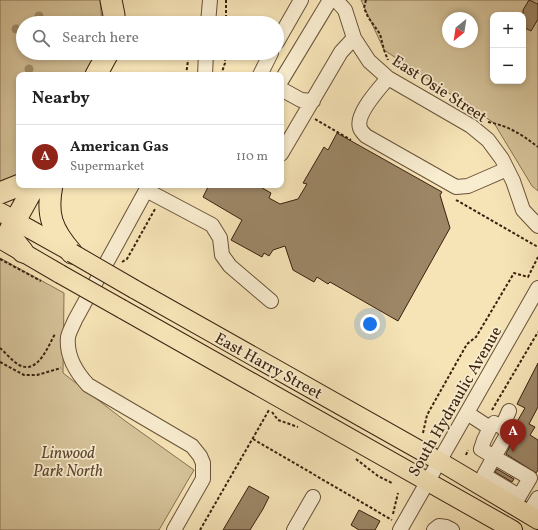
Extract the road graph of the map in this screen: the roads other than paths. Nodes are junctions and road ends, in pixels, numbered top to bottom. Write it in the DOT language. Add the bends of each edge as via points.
graph roads {
  1 [pos="111,0"];
  2 [pos="125,0"];
  3 [pos="210,0"];
  4 [pos="301,0"];
  5 [pos="330,0"];
  6 [pos="336,0"];
  7 [pos="114,16"];
  8 [pos="126,16"];
  9 [pos="209,16"];
  10 [pos="284,30"];
  11 [pos="354,38"];
  12 [pos="104,60"];
  13 [pos="118,60"];
  14 [pos="206,60"];
  15 [pos="268,60"];
  16 [pos="98,72"];
  17 [pos="113,72"];
  18 [pos="205,72"];
  19 [pos="262,72"];
  20 [pos="388,78"];
  21 [pos="284,86"];
  22 [pos="284,91"];
  23 [pos="313,100"];
  24 [pos="284,149"];
  25 [pos="507,169"];
  26 [pos="16,187"];
  27 [pos="33,188"];
  28 [pos="45,188"];
  29 [pos="51,188"];
  30 [pos="147,188"];
  31 [pos="0,193"];
  32 [pos="538,226"];
  33 [pos="9,228"];
  34 [pos="23,252"];
  35 [pos="72,253"];
  36 [pos="538,288"];
  37 [pos="271,300"];
  38 [pos="509,411"];
  39 [pos="467,413"];
  40 [pos="492,426"];
  41 [pos="494,457"];
  42 [pos="439,461"];
  43 [pos="534,477"];
  44 [pos="481,480"];
  45 [pos="427,482"];
  46 [pos="312,497"];
  47 [pos="538,498"];
  48 [pos="525,509"];
  49 [pos="393,525"];
  50 [pos="174,530"];
  51 [pos="294,530"];
  52 [pos="434,530"];
  53 [pos="452,530"];
  54 [pos="513,530"];
  1 -- 7 [label="highway"];
  2 -- 8 [label="highway"];
  3 -- 9 [label="street"];
  4 -- 10 [label="street"];
  5 -- 21 [label="street"];
  6 -- 11 [label="street, East Osie Street" via="344,10"];
  11 -- 20 [label="street, East Osie Street" via="369,61"];
  11 -- 23 [label="street" via="341,52"];
  12 -- 16 [label="highway"];
  13 -- 17 [label="highway"];
  14 -- 18 [label="street"];
  15 -- 19 [label="street"];
  20 -- 25 [label="street, East Osie Street" via="471,126 488,140"];
  20 -- 25 [label="street" via="360,116 360,128 366,136 456,187 468,186"];
  22 -- 23 [label="street" via="301,100"];
  23 -- 24 [label="street"];
  25 -- 32 [label="street, East Osie Street" via="523,210"];
  26 -- 31 [label="highway"];
  27 -- 33 [label="highway"];
  28 -- 33 [label="highway"];
  29 -- 35 [label="highway" via="49,199 53,227"];
  30 -- 37 [label="street" via="212,225 220,238 222,255 230,266"];
  30 -- 50 [label="street" via="74,320 68,337 69,354 72,364 88,385 192,446 200,456 203,463 203,479"];
  33 -- 34 [label="highway" via="12,238"];
  33 -- 35 [label="main road, East Harry Street"];
  34 -- 45 [label="main road, East Harry Street, bridge" via="52,278 122,309"];
  35 -- 42 [label="main road, East Harry Street, bridge"];
  36 -- 39 [label="street, South Hydraulic Avenue"];
  38 -- 40 [label="street"];
  39 -- 40 [label="street"];
  39 -- 42 [label="street, South Hydraulic Avenue"];
  40 -- 41 [label="street" via="481,449"];
  41 -- 43 [label="street"];
  41 -- 44 [label="street"];
  42 -- 44 [label="main road, East Harry Street"];
  42 -- 45 [label="street, South Hydraulic Avenue"];
  43 -- 48 [label="street"];
  44 -- 48 [label="main road, East Harry Street"];
  45 -- 49 [label="street, South Hydraulic Avenue"];
  45 -- 54 [label="main road, East Harry Street"];
  46 -- 51 [label="street"];
  47 -- 48 [label="street"];
  52 -- 53 [label="street" via="439,526 446,526"];
}
